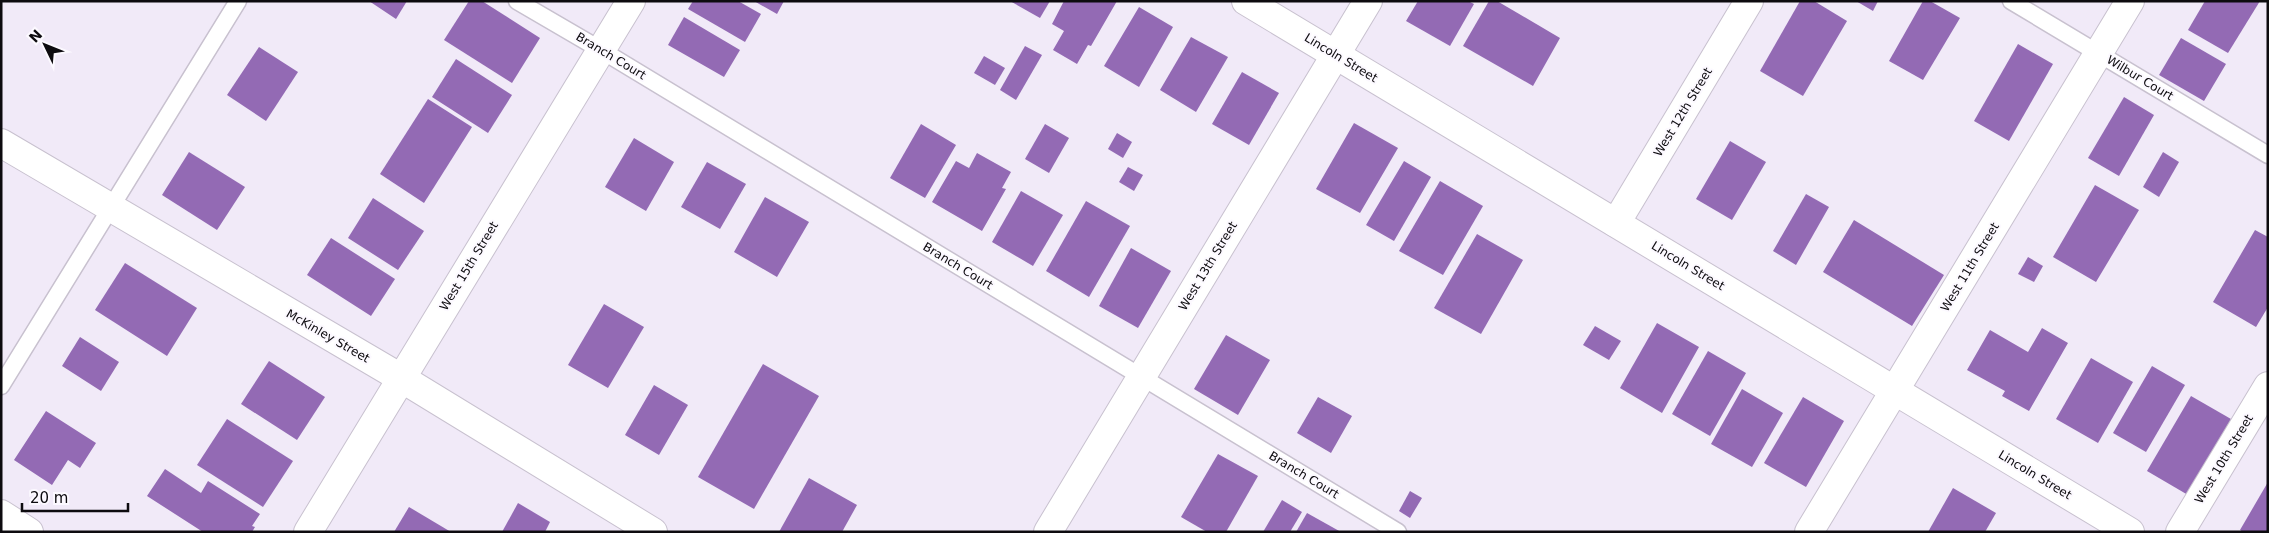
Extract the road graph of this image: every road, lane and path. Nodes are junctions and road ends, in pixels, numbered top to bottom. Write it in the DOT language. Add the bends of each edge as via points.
graph roads {
  1 [pos="238,1"];
  2 [pos="517,1"];
  3 [pos="631,1"];
  4 [pos="1246,1"];
  5 [pos="1368,1"];
  6 [pos="1749,1"];
  7 [pos="2012,1"];
  8 [pos="2130,1"];
  9 [pos="601,50"];
  10 [pos="2098,54"];
  11 [pos="1336,55"];
  12 [pos="1,143"];
  13 [pos="2268,155"];
  14 [pos="110,207"];
  15 [pos="1616,223"];
  16 [pos="1141,377"];
  17 [pos="400,378"];
  18 [pos="1,386"];
  19 [pos="2268,386"];
  20 [pos="1895,390"];
  21 [pos="1,514"];
  22 [pos="29,532"];
  23 [pos="308,532"];
  24 [pos="653,532"];
  25 [pos="1048,532"];
  26 [pos="1398,532"];
  27 [pos="1810,532"];
  28 [pos="2130,532"];
  29 [pos="2180,532"];
  1 -- 14 [label="lane"];
  2 -- 9 [label="lane, Branch Court"];
  3 -- 9 [label="street, West 15th Street"];
  4 -- 11 [label="street, Lincoln Street"];
  5 -- 11 [label="street, West 13th Street"];
  6 -- 15 [label="street, West 12th Street"];
  7 -- 10 [label="lane, Wilbur Court"];
  8 -- 10 [label="street, West 11th Street"];
  9 -- 16 [label="lane, Branch Court"];
  9 -- 17 [label="street, West 15th Street"];
  10 -- 13 [label="lane, Wilbur Court"];
  10 -- 20 [label="street, West 11th Street"];
  11 -- 15 [label="street, Lincoln Street"];
  11 -- 16 [label="street, West 13th Street"];
  12 -- 14 [label="street, McKinley Street"];
  14 -- 17 [label="street, McKinley Street"];
  14 -- 18 [label="lane"];
  15 -- 20 [label="street, Lincoln Street"];
  16 -- 25 [label="street, West 13th Street"];
  16 -- 26 [label="lane, Branch Court"];
  17 -- 23 [label="street, West 15th Street"];
  17 -- 24 [label="street, McKinley Street"];
  19 -- 29 [label="street, West 10th Street"];
  20 -- 27 [label="street, West 11th Street"];
  20 -- 28 [label="street, Lincoln Street"];
  21 -- 22 [label="street"];
}
